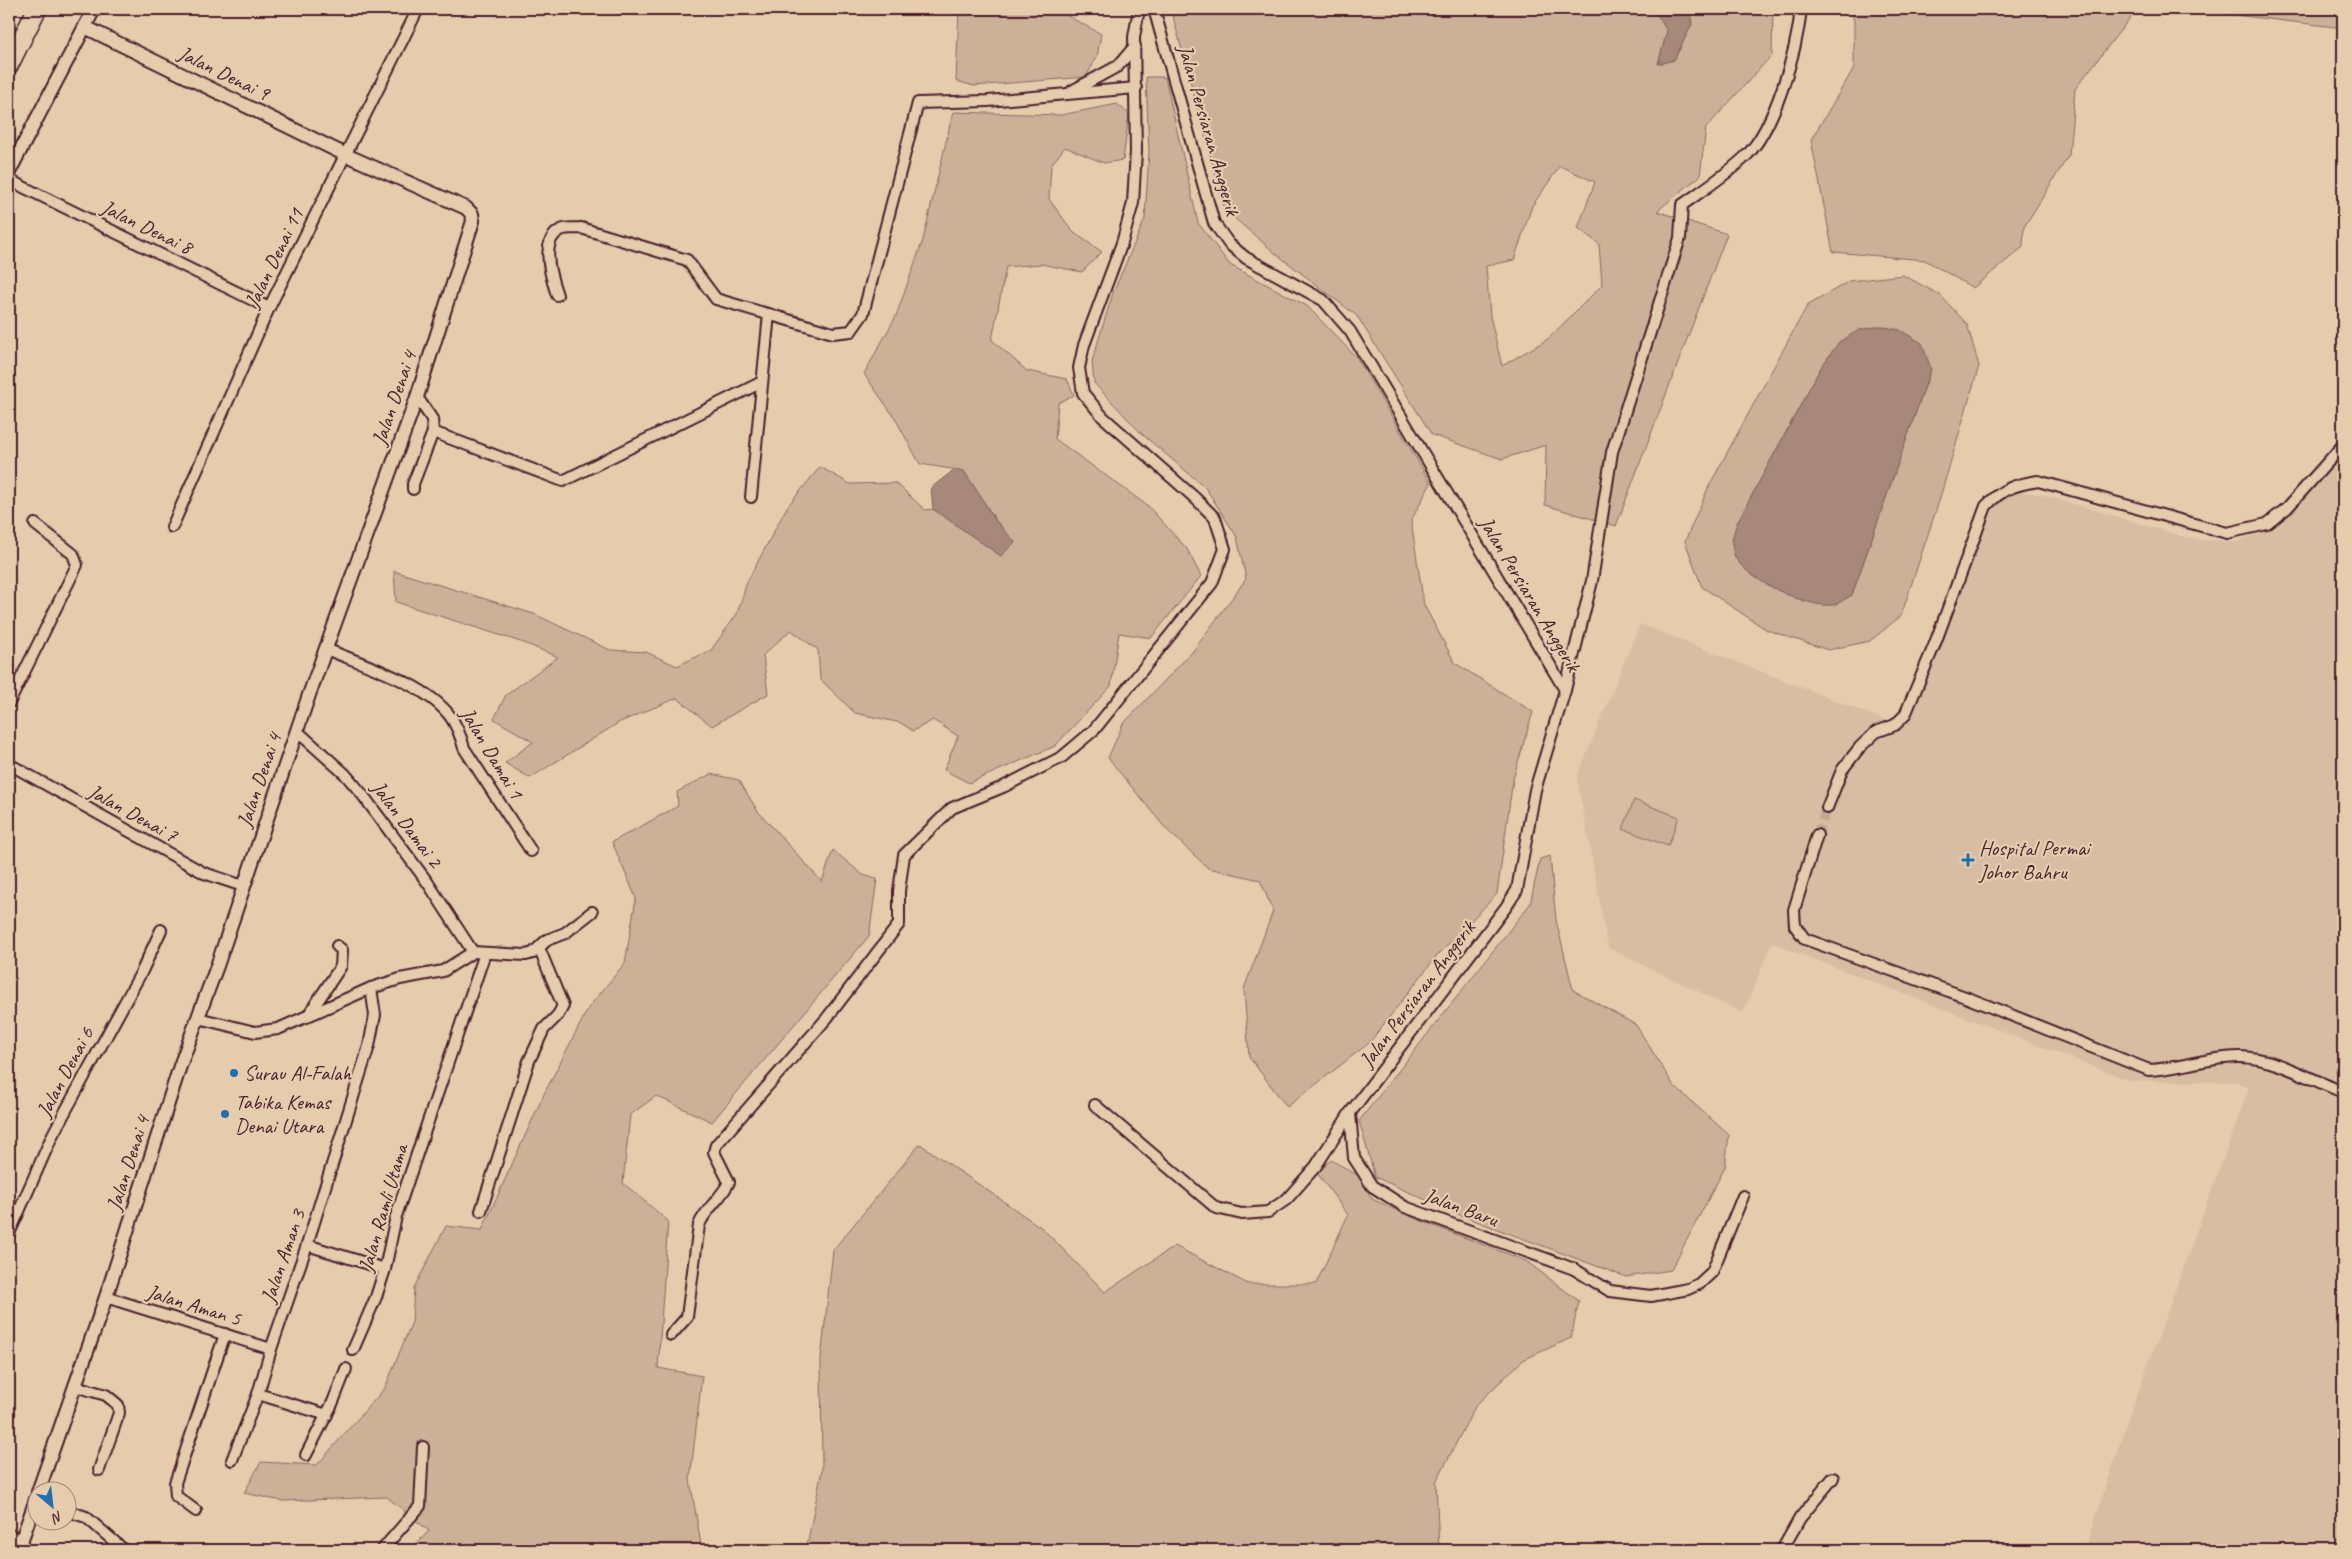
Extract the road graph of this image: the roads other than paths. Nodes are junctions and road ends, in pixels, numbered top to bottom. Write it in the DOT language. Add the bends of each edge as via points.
graph roads {
  1 [pos="37,9"];
  2 [pos="94,9"];
  3 [pos="416,9"];
  4 [pos="1139,9"];
  5 [pos="1154,9"];
  6 [pos="1801,9"];
  7 [pos="85,27"];
  8 [pos="1134,46"];
  9 [pos="9,65"];
  10 [pos="1136,88"];
  11 [pos="1067,94"];
  12 [pos="346,155"];
  13 [pos="9,172"];
  14 [pos="9,180"];
  15 [pos="557,295"];
  16 [pos="269,308"];
  17 [pos="769,314"];
  18 [pos="762,382"];
  19 [pos="417,397"];
  20 [pos="433,432"];
  21 [pos="2343,445"];
  22 [pos="414,490"];
  23 [pos="751,497"];
  24 [pos="35,524"];
  25 [pos="172,527"];
  26 [pos="326,649"];
  27 [pos="1566,690"];
  28 [pos="9,703"];
  29 [pos="297,731"];
  30 [pos="9,764"];
  31 [pos="1828,808"];
  32 [pos="1817,835"];
  33 [pos="532,851"];
  34 [pos="243,886"];
  35 [pos="592,912"];
  36 [pos="160,930"];
  37 [pos="337,946"];
  38 [pos="539,948"];
  39 [pos="474,952"];
  40 [pos="485,952"];
  41 [pos="371,988"];
  42 [pos="198,1018"];
  43 [pos="306,1018"];
  44 [pos="2343,1092"];
  45 [pos="1095,1105"];
  46 [pos="1350,1113"];
  47 [pos="1743,1196"];
  48 [pos="481,1211"];
  49 [pos="11,1222"];
  50 [pos="9,1234"];
  51 [pos="308,1245"];
  52 [pos="385,1269"];
  53 [pos="106,1297"];
  54 [pos="225,1334"];
  55 [pos="671,1335"];
  56 [pos="271,1349"];
  57 [pos="353,1350"];
  58 [pos="346,1369"];
  59 [pos="75,1386"];
  60 [pos="258,1394"];
  61 [pos="327,1415"];
  62 [pos="423,1447"];
  63 [pos="306,1455"];
  64 [pos="232,1460"];
  65 [pos="99,1470"];
  66 [pos="1833,1478"];
  67 [pos="42,1482"];
  68 [pos="196,1511"];
  69 [pos="78,1514"];
  70 [pos="28,1523"];
  71 [pos="9,1534"];
  72 [pos="20,1546"];
  73 [pos="124,1550"];
  74 [pos="382,1550"];
  75 [pos="1782,1550"];
  1 -- 9 [label="highway"];
  2 -- 7 [label="street"];
  3 -- 12 [label="street, Jalan Denai 11"];
  4 -- 8 [label="street"];
  5 -- 27 [label="street, Jalan Persiaran Anggerik" via="1214,223 1229,244 1246,258 1323,300 1350,331"];
  6 -- 27 [label="street" via="1783,85 1768,124 1747,156 1682,205 1680,238 1612,452 1592,581"];
  7 -- 12 [label="street, Jalan Denai 9"];
  7 -- 13 [label="street"];
  8 -- 10 [label="street"];
  8 -- 11 [label="street" via="1118,66"];
  10 -- 11 [label="street"];
  10 -- 55 [label="street" via="1133,203 1122,243 1084,344 1080,368 1083,393 1103,417 1215,518 1225,549 1212,583 1094,730 1062,757 952,808 904,855 899,892 900,924 828,1018 716,1145 714,1152 729,1182 699,1225 687,1317"];
  11 -- 17 [label="street" via="988,101 918,102 862,314 855,327 833,333"];
  12 -- 16 [label="street, Jalan Denai 11"];
  12 -- 19 [label="street, Jalan Denai 4" via="466,208 472,214 472,228"];
  14 -- 16 [label="street, Jalan Denai 8"];
  15 -- 17 [label="street" via="548,270 550,243 555,233 581,228 680,256 693,266 716,299"];
  16 -- 25 [label="street, Jalan Denai 11"];
  17 -- 18 [label="street"];
  18 -- 20 [label="street" via="563,481"];
  18 -- 23 [label="street"];
  19 -- 20 [label="street" via="432,419"];
  19 -- 26 [label="street, Jalan Denai 4"];
  20 -- 22 [label="street" via="413,484"];
  21 -- 31 [label="street" via="2287,508 2266,524 2227,533 2038,481 2000,492 1986,506 1905,715 1895,725 1876,732 1860,747 1842,770"];
  24 -- 28 [label="street" via="68,549 77,565"];
  26 -- 29 [label="street, Jalan Denai 4"];
  26 -- 33 [label="street, Jalan Damai 1" via="413,686 450,716 464,748"];
  27 -- 46 [label="street, Jalan Persiaran Anggerik" via="1535,790 1517,890"];
  29 -- 34 [label="street, Jalan Denai 4"];
  29 -- 39 [label="street, Jalan Damai 2" via="345,774 362,794"];
  30 -- 34 [label="street, Jalan Denai 7" via="204,874"];
  32 -- 44 [label="street" via="1794,910 1795,926 1805,938 2149,1070 2240,1057 2270,1062"];
  34 -- 42 [label="street, Jalan Denai 4"];
  35 -- 38 [label="street"];
  36 -- 49 [label="street, Jalan Denai 6" via="142,971 53,1134"];
  37 -- 43 [label="street" via="342,950 341,966"];
  38 -- 40 [label="street" via="526,955"];
  38 -- 48 [label="street" via="562,1006 544,1029 529,1061"];
  39 -- 40 [label="street"];
  39 -- 41 [label="street" via="443,971"];
  40 -- 52 [label="street, Jalan Ramli Utama" via="396,1216"];
  41 -- 43 [label="street"];
  41 -- 51 [label="street, Jalan Aman 3" via="375,1015 369,1046"];
  42 -- 43 [label="street" via="256,1032 278,1029"];
  42 -- 53 [label="street, Jalan Denai 4"];
  45 -- 46 [label="street, Jalan Persiaran Anggerik" via="1216,1208 1242,1214 1268,1212 1287,1199 1316,1166"];
  46 -- 47 [label="street, Jalan Baru" via="1354,1158 1372,1186 1405,1207 1574,1269 1610,1291 1651,1296 1699,1284 1712,1272"];
  49 -- 50 [label="street, Jalan Denai 6"];
  51 -- 52 [label="street"];
  51 -- 56 [label="street, Jalan Aman 3"];
  52 -- 57 [label="street, Jalan Ramli Utama"];
  53 -- 54 [label="street, Jalan Aman 5"];
  53 -- 59 [label="street, Jalan Denai 4"];
  54 -- 56 [label="street, Jalan Aman 5"];
  54 -- 68 [label="street" via="175,1483 176,1496"];
  56 -- 60 [label="street, Jalan Aman 3"];
  58 -- 61 [label="street"];
  59 -- 65 [label="street" via="106,1395 118,1405 119,1413"];
  59 -- 67 [label="street, Jalan Denai 4"];
  60 -- 61 [label="street"];
  60 -- 64 [label="street, Jalan Aman 3"];
  61 -- 63 [label="street"];
  62 -- 74 [label="street" via="420,1506"];
  66 -- 75 [label="street" via="1800,1518"];
  69 -- 73 [label="street" via="86,1517"];
  70 -- 72 [label="street, Jalan Denai 4"];
  71 -- 72 [label="street"];
}
